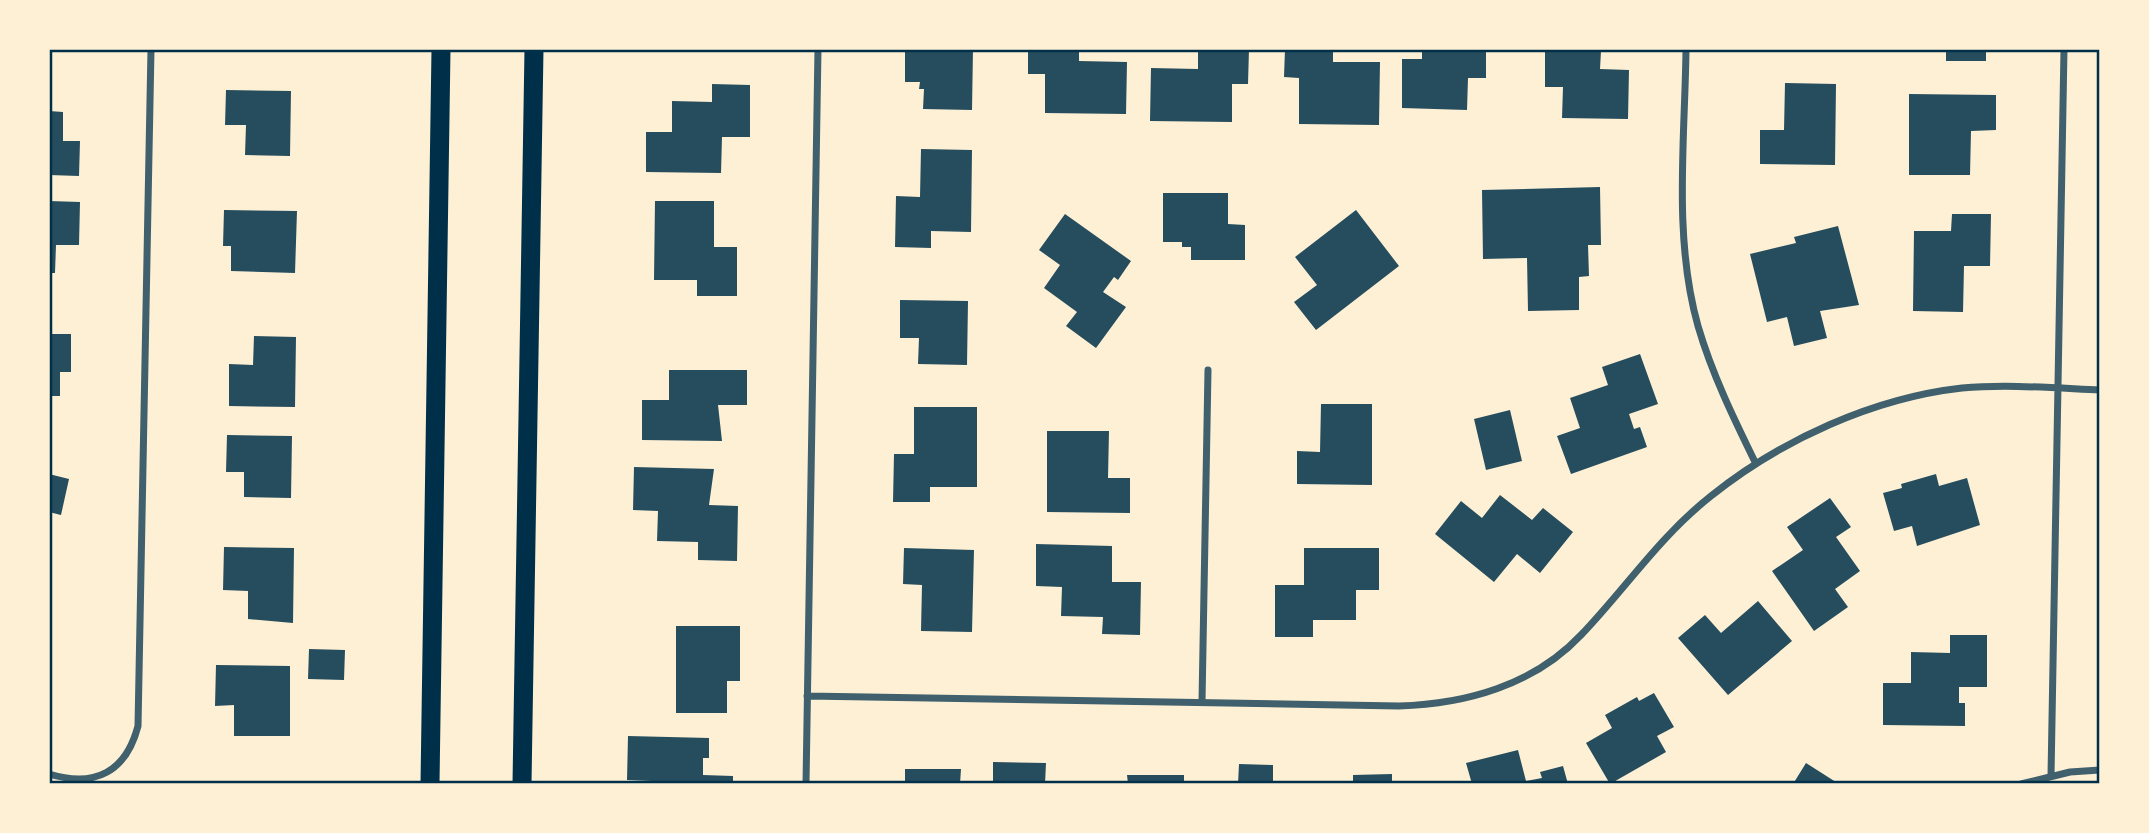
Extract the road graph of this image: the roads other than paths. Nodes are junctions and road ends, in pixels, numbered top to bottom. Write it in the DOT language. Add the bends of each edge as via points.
graph roads {
  1 [pos="151,49"];
  2 [pos="441,49"];
  3 [pos="534,49"];
  4 [pos="818,49"];
  5 [pos="1686,49"];
  6 [pos="2064,49"];
  7 [pos="1208,370"];
  8 [pos="2057,388"];
  9 [pos="2100,390"];
  10 [pos="1756,464"];
  11 [pos="807,696"];
  12 [pos="1202,702"];
  13 [pos="2100,770"];
  14 [pos="49,774"];
  15 [pos="2051,775"];
  16 [pos="430,784"];
  17 [pos="522,784"];
  18 [pos="806,784"];
  19 [pos="2021,784"];
  1 -- 14 [label="street" via="141,705 133,745 110,773 74,778"];
  2 -- 16 [label="highway"];
  3 -- 17 [label="highway"];
  4 -- 11 [label="street"];
  5 -- 10 [label="street" via="1684,230 1691,294 1723,394"];
  6 -- 8 [label="street"];
  7 -- 12 [label="street"];
  8 -- 9 [label="street"];
  8 -- 10 [label="street" via="1963,388 1929,394 1852,416"];
  8 -- 15 [label="street"];
  10 -- 12 [label="street" via="1678,524 1580,636 1533,673 1506,686 1425,705"];
  11 -- 12 [label="street"];
  11 -- 18 [label="street"];
  13 -- 15 [label="street"];
  15 -- 19 [label="street"];
}
